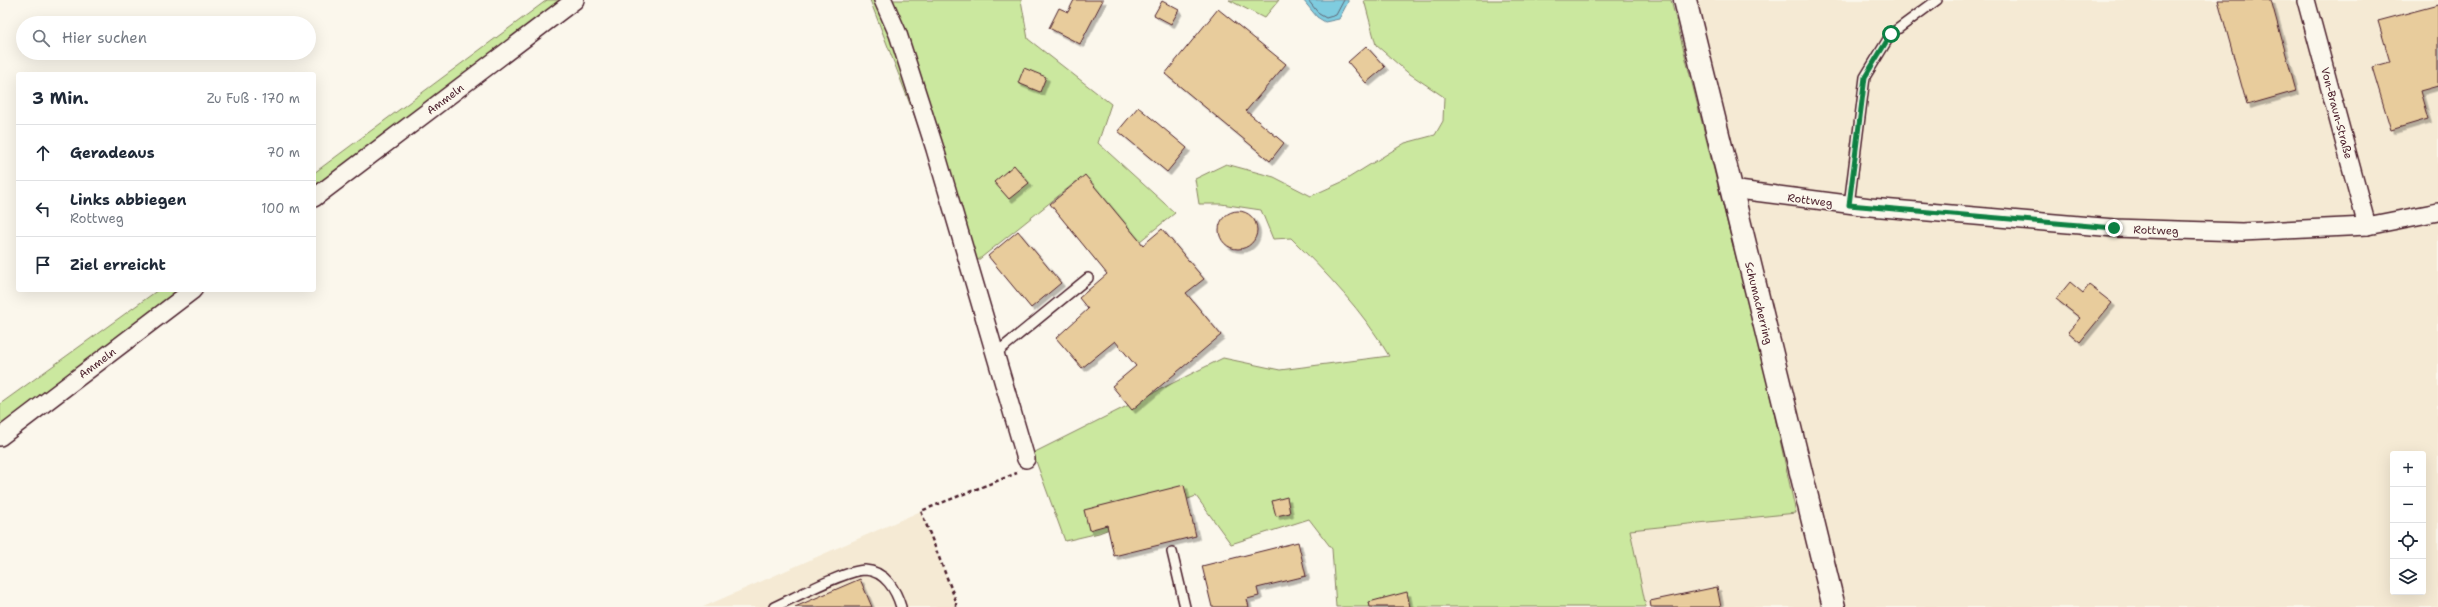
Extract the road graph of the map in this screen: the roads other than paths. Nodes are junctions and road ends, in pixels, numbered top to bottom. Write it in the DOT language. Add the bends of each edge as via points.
graph roads {
  1 [pos="575,0"];
  2 [pos="883,0"];
  3 [pos="1685,0"];
  4 [pos="1937,0"];
  5 [pos="2306,0"];
  6 [pos="1731,189"];
  7 [pos="316,196"];
  8 [pos="1849,205"];
  9 [pos="2438,212"];
  10 [pos="2367,226"];
  11 [pos="1088,278"];
  12 [pos="191,292"];
  13 [pos="995,354"];
  14 [pos="0,437"];
  15 [pos="1026,459"];
  16 [pos="1172,552"];
  17 [pos="774,607"];
  18 [pos="901,607"];
  19 [pos="1185,607"];
  20 [pos="1834,607"];
  1 -- 7 [label="street, Ammeln"];
  2 -- 13 [label="street" via="898,34 935,150"];
  3 -- 6 [label="main road, Schumacherring"];
  4 -- 8 [label="lane" via="1891,34 1865,77"];
  5 -- 10 [label="street, Von-Braun-Straße"];
  6 -- 8 [label="street, Rottweg"];
  6 -- 20 [label="main road, Schumacherring"];
  8 -- 10 [label="street, Rottweg" via="2114,228 2242,232"];
  9 -- 10 [label="street, Rottweg"];
  11 -- 13 [label="lane"];
  12 -- 14 [label="street, Ammeln"];
  13 -- 15 [label="street"];
  16 -- 19 [label="lane"];
  17 -- 18 [label="lane" via="844,576 865,570 881,576 894,587"];
}
